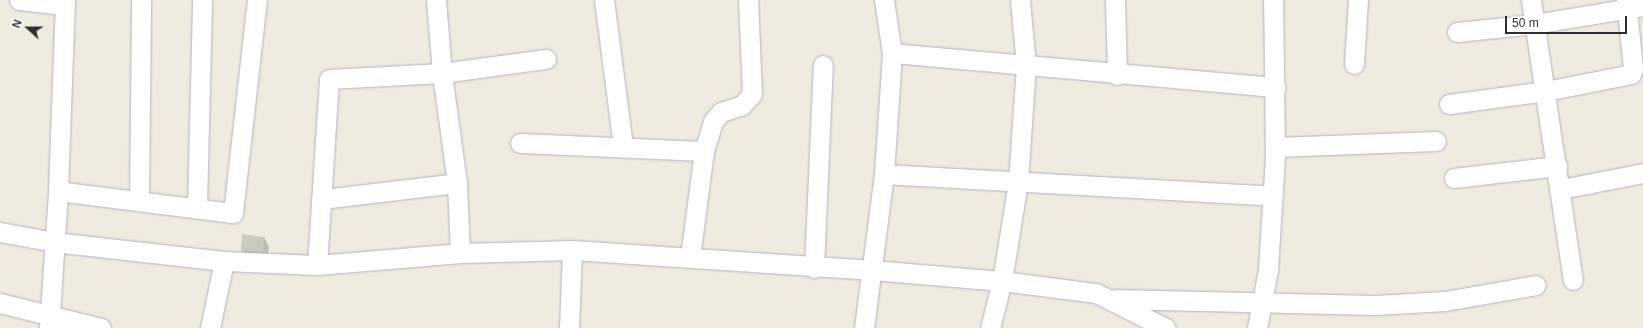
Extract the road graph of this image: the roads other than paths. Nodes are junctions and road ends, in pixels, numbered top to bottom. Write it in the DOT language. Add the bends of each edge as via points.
graph roads {
  1 [pos="19,0"];
  2 [pos="142,0"];
  3 [pos="202,0"];
  4 [pos="257,0"];
  5 [pos="436,0"];
  6 [pos="604,0"];
  7 [pos="748,0"];
  8 [pos="884,0"];
  9 [pos="1115,0"];
  10 [pos="1274,0"];
  11 [pos="1358,0"];
  12 [pos="1531,0"];
  13 [pos="1025,1"];
  14 [pos="64,2"];
  15 [pos="1632,5"];
  16 [pos="1534,24"];
  17 [pos="1457,32"];
  18 [pos="892,53"];
  19 [pos="546,59"];
  20 [pos="1354,64"];
  21 [pos="823,65"];
  22 [pos="1026,66"];
  23 [pos="442,74"];
  24 [pos="1117,75"];
  25 [pos="1275,87"];
  26 [pos="1546,90"];
  27 [pos="1449,104"];
  28 [pos="1436,141"];
  29 [pos="520,143"];
  30 [pos="623,147"];
  31 [pos="1275,147"];
  32 [pos="704,151"];
  33 [pos="1557,166"];
  34 [pos="1643,173"];
  35 [pos="884,174"];
  36 [pos="1454,178"];
  37 [pos="1018,182"];
  38 [pos="457,183"];
  39 [pos="1561,189"];
  40 [pos="58,190"];
  41 [pos="1272,196"];
  42 [pos="323,200"];
  43 [pos="139,201"];
  44 [pos="197,208"];
  45 [pos="0,232"];
  46 [pos="54,242"];
  47 [pos="572,250"];
  48 [pos="460,252"];
  49 [pos="690,257"];
  50 [pos="224,261"];
  51 [pos="317,265"];
  52 [pos="814,268"];
  53 [pos="873,270"];
  54 [pos="1573,280"];
  55 [pos="1002,281"];
  56 [pos="1536,284"];
  57 [pos="1111,299"];
  58 [pos="0,303"];
  59 [pos="1264,303"];
  60 [pos="50,322"];
  61 [pos="1142,322"];
  62 [pos="101,328"];
  63 [pos="210,328"];
  64 [pos="569,328"];
  65 [pos="864,328"];
  66 [pos="990,328"];
  67 [pos="1166,328"];
  68 [pos="1257,328"];
  1 -- 14 [label="street"];
  2 -- 43 [label="street"];
  3 -- 44 [label="street"];
  4 -- 44 [label="street" via="233,213"];
  5 -- 23 [label="street"];
  6 -- 30 [label="street"];
  7 -- 32 [label="street" via="752,94 742,105 721,112 713,121"];
  8 -- 18 [label="street"];
  9 -- 24 [label="street"];
  10 -- 25 [label="street"];
  11 -- 20 [label="street"];
  12 -- 16 [label="street"];
  13 -- 22 [label="street"];
  14 -- 40 [label="street"];
  15 -- 16 [label="street"];
  15 -- 26 [label="street" via="1633,68 1630,74 1621,78"];
  16 -- 17 [label="street"];
  16 -- 26 [label="street"];
  18 -- 22 [label="street"];
  18 -- 35 [label="street"];
  19 -- 23 [label="street"];
  21 -- 52 [label="street"];
  22 -- 24 [label="street"];
  22 -- 37 [label="street"];
  23 -- 38 [label="street"];
  23 -- 42 [label="street" via="329,79"];
  24 -- 25 [label="street"];
  25 -- 31 [label="street"];
  26 -- 27 [label="street"];
  26 -- 33 [label="street"];
  28 -- 31 [label="street"];
  29 -- 30 [label="street"];
  30 -- 32 [label="street"];
  31 -- 41 [label="street"];
  32 -- 49 [label="street"];
  33 -- 36 [label="street"];
  33 -- 39 [label="street"];
  34 -- 39 [label="street"];
  35 -- 37 [label="street"];
  35 -- 53 [label="street"];
  37 -- 41 [label="street"];
  37 -- 55 [label="street"];
  38 -- 42 [label="street"];
  38 -- 48 [label="street"];
  39 -- 54 [label="street"];
  40 -- 43 [label="street"];
  40 -- 46 [label="street"];
  41 -- 59 [label="street"];
  42 -- 51 [label="street"];
  43 -- 44 [label="street"];
  45 -- 46 [label="street"];
  46 -- 50 [label="street"];
  46 -- 60 [label="street"];
  47 -- 48 [label="street"];
  47 -- 49 [label="street"];
  47 -- 64 [label="street"];
  48 -- 51 [label="street"];
  49 -- 52 [label="street"];
  50 -- 51 [label="street"];
  50 -- 63 [label="street"];
  52 -- 53 [label="street"];
  53 -- 55 [label="street"];
  53 -- 65 [label="street"];
  55 -- 57 [label="street" via="1096,293"];
  55 -- 66 [label="street"];
  56 -- 59 [label="street" via="1445,301 1376,305"];
  57 -- 59 [label="street"];
  57 -- 61 [label="street"];
  58 -- 60 [label="street"];
  59 -- 68 [label="street"];
  60 -- 62 [label="street"];
  61 -- 67 [label="street"];
}
